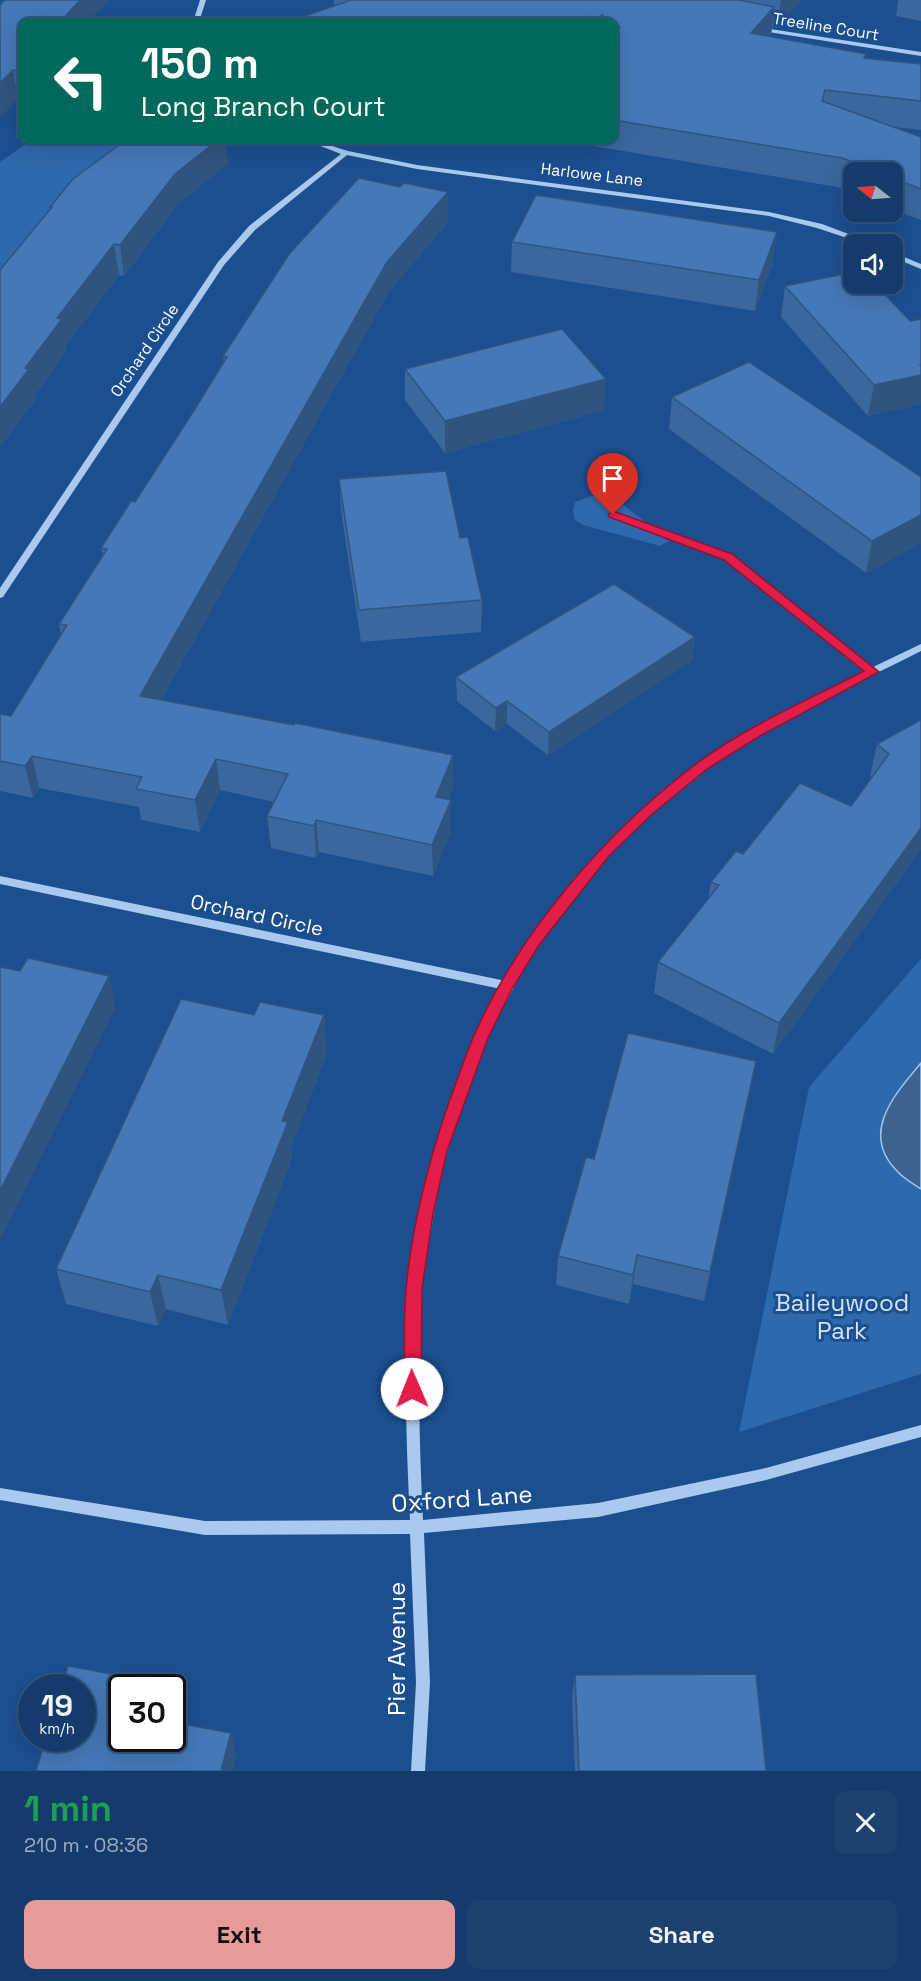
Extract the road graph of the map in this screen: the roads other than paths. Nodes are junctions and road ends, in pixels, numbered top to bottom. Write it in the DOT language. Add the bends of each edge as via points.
graph roads {
  1 [pos="203,0"];
  2 [pos="197,18"];
  3 [pos="746,27"];
  4 [pos="921,54"];
  5 [pos="320,144"];
  6 [pos="346,153"];
  7 [pos="843,234"];
  8 [pos="903,259"];
  9 [pos="921,267"];
  10 [pos="613,515"];
  11 [pos="0,595"];
  12 [pos="921,647"];
  13 [pos="873,672"];
  14 [pos="0,880"];
  15 [pos="507,986"];
  16 [pos="921,1431"];
  17 [pos="0,1494"];
  18 [pos="418,1527"];
  19 [pos="418,1771"];
  1 -- 2 [label="street"];
  3 -- 4 [label="street, Treeline Court"];
  5 -- 6 [label="street, Harlowe Lane"];
  6 -- 7 [label="street, Harlowe Lane" via="458,173 769,214"];
  6 -- 11 [label="street, Orchard Circle" via="252,228 221,264"];
  8 -- 9 [label="street"];
  10 -- 13 [label="street" via="728,557"];
  12 -- 13 [label="street"];
  13 -- 15 [label="street" via="702,766 646,812 572,893 534,942"];
  14 -- 15 [label="street, Orchard Circle"];
  15 -- 18 [label="street" via="480,1038 458,1094 425,1214 414,1289 412,1369"];
  16 -- 18 [label="street, Oxford Lane" via="766,1474 598,1510"];
  17 -- 18 [label="street, Oxford Lane" via="205,1528"];
  18 -- 19 [label="street, Pier Avenue" via="423,1685"];
}
